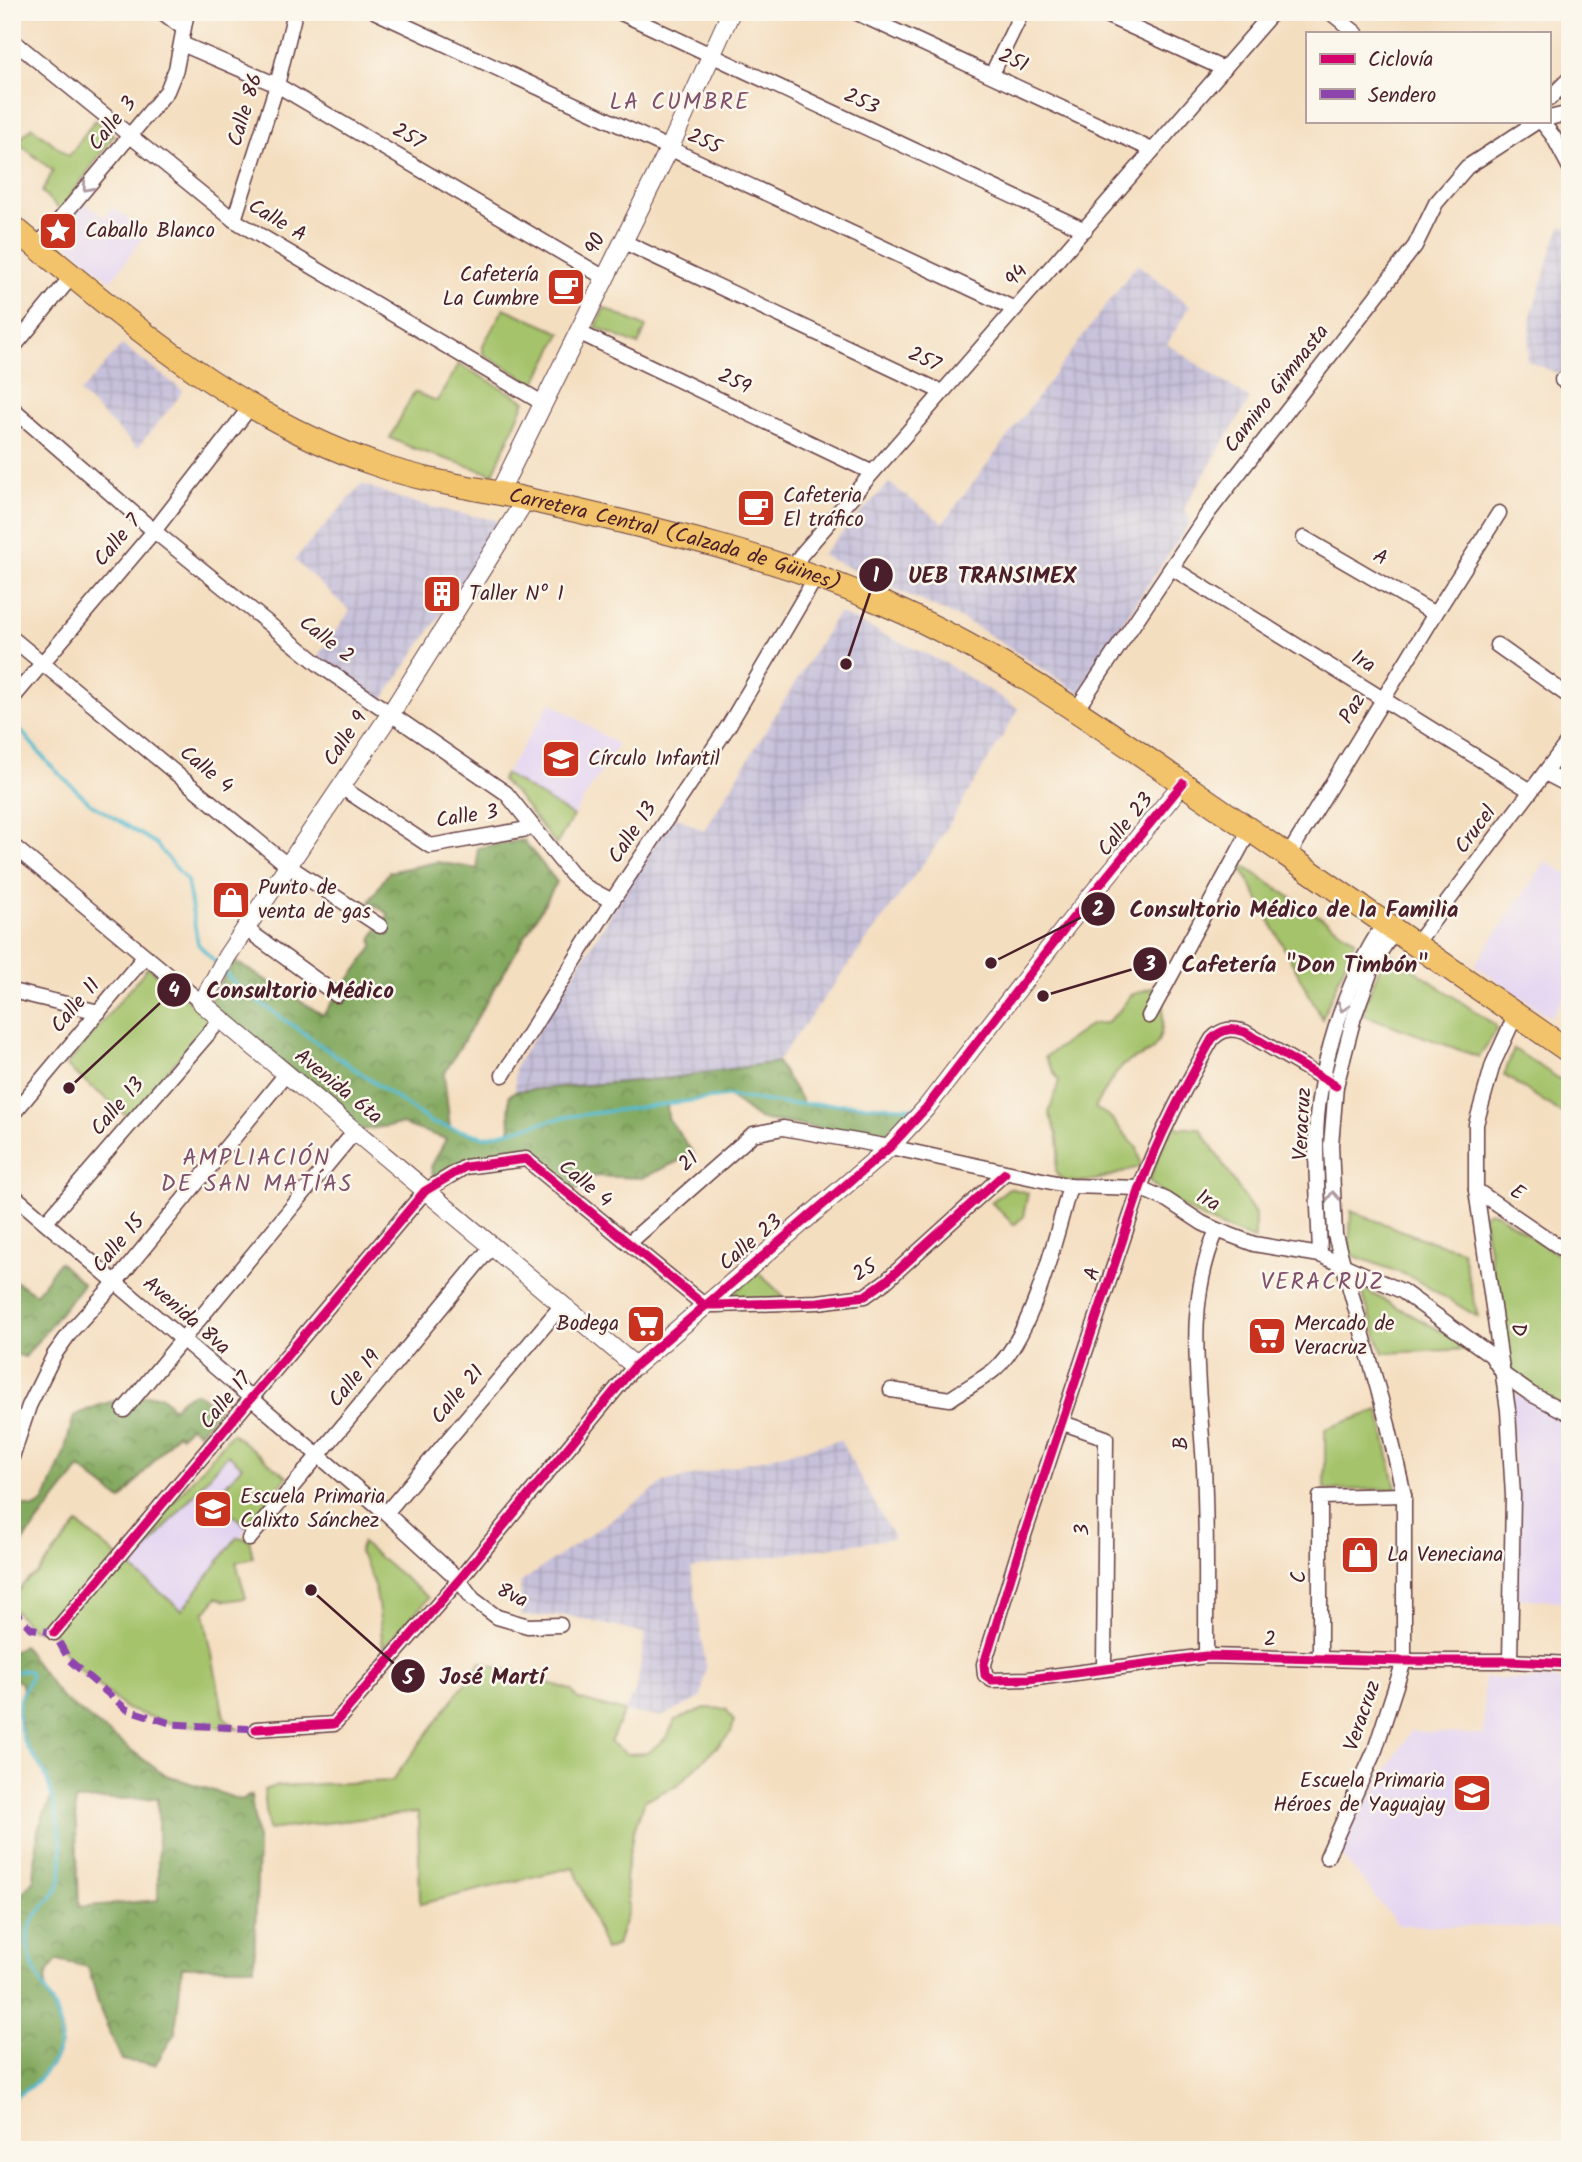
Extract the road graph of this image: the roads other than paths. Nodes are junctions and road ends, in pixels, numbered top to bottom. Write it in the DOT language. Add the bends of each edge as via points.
graph roads {
  1 [pos="162,12"];
  2 [pos="187,12"];
  3 [pos="295,12"];
  4 [pos="376,12"];
  5 [pos="619,12"];
  6 [pos="731,12"];
  7 [pos="855,12"];
  8 [pos="1022,12"];
  9 [pos="1099,12"];
  10 [pos="1273,12"];
  11 [pos="1330,12"];
  12 [pos="183,28"];
  13 [pos="1355,32"];
  14 [pos="12,40"];
  15 [pos="182,44"];
  16 [pos="712,55"];
  17 [pos="1224,69"];
  18 [pos="992,74"];
  19 [pos="1570,78"];
  20 [pos="277,85"];
  21 [pos="1550,98"];
  22 [pos="1570,113"];
  23 [pos="1550,118"];
  24 [pos="1538,122"];
  25 [pos="1541,122"];
  26 [pos="132,136"];
  27 [pos="669,149"];
  28 [pos="1152,150"];
  29 [pos="1570,168"];
  30 [pos="234,220"];
  31 [pos="12,226"];
  32 [pos="1085,230"];
  33 [pos="622,241"];
  34 [pos="37,247"];
  35 [pos="72,276"];
  36 [pos="606,278"];
  37 [pos="1015,309"];
  38 [pos="579,331"];
  39 [pos="12,349"];
  40 [pos="942,392"];
  41 [pos="544,404"];
  42 [pos="251,406"];
  43 [pos="12,408"];
  44 [pos="871,472"];
  45 [pos="499,494"];
  46 [pos="526,499"];
  47 [pos="1499,513"];
  48 [pos="154,531"];
  49 [pos="1304,538"];
  50 [pos="793,568"];
  51 [pos="1172,568"];
  52 [pos="816,577"];
  53 [pos="1435,614"];
  54 [pos="12,638"];
  55 [pos="1497,645"];
  56 [pos="43,663"];
  57 [pos="1570,697"];
  58 [pos="13,699"];
  59 [pos="1384,699"];
  60 [pos="1076,710"];
  61 [pos="391,713"];
  62 [pos="1570,739"];
  63 [pos="1545,773"];
  64 [pos="1183,783"];
  65 [pos="1570,786"];
  66 [pos="341,787"];
  67 [pos="1531,791"];
  68 [pos="533,828"];
  69 [pos="1250,830"];
  70 [pos="12,845"];
  71 [pos="1288,856"];
  72 [pos="287,865"];
  73 [pos="612,901"];
  74 [pos="380,926"];
  75 [pos="1389,927"];
  76 [pos="246,929"];
  77 [pos="1415,945"];
  78 [pos="145,956"];
  79 [pos="12,991"];
  80 [pos="337,995"];
  81 [pos="202,1003"];
  82 [pos="99,1012"];
  83 [pos="1516,1014"];
  84 [pos="1149,1016"];
  85 [pos="221,1019"];
  86 [pos="1570,1052"];
  87 [pos="286,1074"];
  88 [pos="503,1075"];
  89 [pos="1322,1080"];
  90 [pos="1336,1086"];
  91 [pos="12,1115"];
  92 [pos="783,1128"];
  93 [pos="356,1130"];
  94 [pos="890,1147"];
  95 [pos="1005,1173"];
  96 [pos="1070,1186"];
  97 [pos="1140,1188"];
  98 [pos="1476,1190"];
  99 [pos="425,1191"];
  100 [pos="12,1194"];
  101 [pos="46,1222"];
  102 [pos="1217,1230"];
  103 [pos="630,1242"];
  104 [pos="492,1246"];
  105 [pos="1320,1255"];
  106 [pos="1570,1255"];
  107 [pos="1341,1264"];
  108 [pos="115,1283"];
  109 [pos="563,1304"];
  110 [pos="704,1305"];
  111 [pos="182,1341"];
  112 [pos="635,1366"];
  113 [pos="1504,1374"];
  114 [pos="891,1390"];
  115 [pos="250,1399"];
  116 [pos="124,1410"];
  117 [pos="1570,1414"];
  118 [pos="1063,1423"];
  119 [pos="318,1455"];
  120 [pos="12,1457"];
  121 [pos="1404,1495"];
  122 [pos="386,1513"];
  123 [pos="249,1539"];
  124 [pos="459,1580"];
  125 [pos="559,1625"];
  126 [pos="54,1633"];
  127 [pos="1206,1656"];
  128 [pos="1320,1658"];
  129 [pos="1404,1661"];
  130 [pos="1510,1661"];
  131 [pos="984,1664"];
  132 [pos="1570,1664"];
  133 [pos="1104,1668"];
  134 [pos="256,1729"];
  135 [pos="1327,1857"];
  1 -- 12 [label="street"];
  2 -- 12 [label="street, Calle 3"];
  3 -- 20 [label="street, Calle 86"];
  4 -- 27 [label="street, 255"];
  5 -- 16 [label="street, 253"];
  6 -- 16 [label="street, 90"];
  7 -- 18 [label="street, 251"];
  8 -- 18 [label="street"];
  9 -- 17 [label="street"];
  10 -- 17 [label="street, 94"];
  11 -- 13 [label="street"];
  12 -- 15 [label="street, Calle 3"];
  14 -- 26 [label="street, Calle A"];
  15 -- 20 [label="street, 257"];
  15 -- 26 [label="street, Calle 3" via="173,81"];
  16 -- 27 [label="street, 90"];
  16 -- 32 [label="street, 253"];
  17 -- 28 [label="street, 94"];
  18 -- 28 [label="street, 251"];
  19 -- 21 [label="street"];
  20 -- 30 [label="street, Calle 86"];
  20 -- 36 [label="street, 257"];
  22 -- 23 [label="street"];
  24 -- 51 [label="street, Camino Gimnasta" via="1467,167 1436,203 1415,246 1208,513"];
  25 -- 29 [label="street"];
  26 -- 30 [label="street, Calle A"];
  26 -- 34 [label="street, Calle 3, one-way"];
  27 -- 33 [label="street, 90"];
  27 -- 37 [label="street, 255"];
  28 -- 32 [label="street, 94"];
  30 -- 41 [label="street, Calle A"];
  31 -- 34 [label="main road, Carretera Central (Calzada de Güines)"];
  32 -- 37 [label="street, 94"];
  33 -- 36 [label="street, 90"];
  33 -- 40 [label="street, 257"];
  34 -- 35 [label="main road, Carretera Central (Calzada de Güines)"];
  35 -- 39 [label="street"];
  35 -- 42 [label="main road, Carretera Central (Calzada de Güines)" via="185,364"];
  36 -- 38 [label="street, 90"];
  37 -- 40 [label="street, 94"];
  38 -- 41 [label="street, 90"];
  38 -- 44 [label="street, 259"];
  40 -- 44 [label="street, 94"];
  41 -- 45 [label="street, 90"];
  42 -- 45 [label="main road, Carretera Central (Calzada de Güines)" via="379,466"];
  42 -- 48 [label="street, Calle 7"];
  43 -- 48 [label="street, Calle 2"];
  44 -- 50 [label="street, 94"];
  45 -- 46 [label="main road, Carretera Central (Calzada de Güines)"];
  46 -- 50 [label="main road, Carretera Central (Calzada de Güines)" via="691,538"];
  46 -- 61 [label="street, Calle 9"];
  47 -- 53 [label="street, Paz"];
  48 -- 56 [label="street, Calle 7"];
  48 -- 61 [label="street, Calle 2" via="321,666"];
  49 -- 53 [label="street, A"];
  50 -- 52 [label="main road, Carretera Central (Calzada de Güines)"];
  51 -- 59 [label="street, 1ra"];
  51 -- 60 [label="street, Camino Gimnasta"];
  52 -- 60 [label="main road, Carretera Central (Calzada de Güines)" via="962,641"];
  52 -- 73 [label="street, Calle 13" via="729,725"];
  53 -- 59 [label="street, Paz"];
  54 -- 56 [label="street, Calle 4"];
  55 -- 57 [label="street"];
  56 -- 58 [label="street, Calle 7"];
  56 -- 72 [label="street, Calle 4"];
  59 -- 67 [label="street, 1ra"];
  59 -- 71 [label="street, Paz"];
  60 -- 64 [label="main road, Carretera Central (Calzada de Güines)"];
  61 -- 66 [label="street, Calle 9"];
  61 -- 68 [label="street, Calle 2" via="506,793"];
  62 -- 63 [label="street, Crucel"];
  63 -- 65 [label="street"];
  63 -- 67 [label="street, Crucel"];
  64 -- 69 [label="main road, Carretera Central (Calzada de Güines)"];
  64 -- 94 [label="street, Calle 23" via="926,1108"];
  66 -- 68 [label="street, Calle 3" via="430,846"];
  66 -- 72 [label="street, Calle 9"];
  67 -- 77 [label="street, Crucel"];
  68 -- 73 [label="street, Calle 2" via="571,874"];
  69 -- 71 [label="main road, Carretera Central (Calzada de Güines)"];
  69 -- 84 [label="street"];
  70 -- 78 [label="street, Avenida 6ta"];
  71 -- 75 [label="main road, Carretera Central (Calzada de Güines)"];
  72 -- 74 [label="street, Calle 4"];
  72 -- 76 [label="street, Calle 9"];
  73 -- 88 [label="street, Calle 13"];
  75 -- 77 [label="main road, Carretera Central (Calzada de Güines)"];
  75 -- 89 [label="street, Veracruz, one-way" via="1372,942 1349,990"];
  75 -- 90 [label="street, Veracruz" via="1354,1017"];
  76 -- 80 [label="street"];
  76 -- 81 [label="street, Calle 9"];
  77 -- 83 [label="main road, Carretera Central (Calzada de Güines)"];
  78 -- 81 [label="street, Avenida 6ta"];
  78 -- 82 [label="street, Calle 11"];
  79 -- 82 [label="street"];
  81 -- 85 [label="street, Avenida 6ta"];
  82 -- 91 [label="street, Calle 11"];
  83 -- 86 [label="main road, Carretera Central (Calzada de Güines)"];
  83 -- 98 [label="street, D" via="1493,1063 1476,1124"];
  85 -- 87 [label="street, Avenida 6ta"];
  85 -- 101 [label="street, Calle 13"];
  87 -- 93 [label="street, Avenida 6ta"];
  87 -- 108 [label="street, Calle 15"];
  89 -- 90 [label="street, A"];
  89 -- 97 [label="street, A" via="1245,1032 1233,1028 1219,1032 1170,1114"];
  89 -- 105 [label="street, Veracruz" via="1316,1141"];
  107 -- 90 [label="street, Veracruz, one-way" via="1335,1235 1331,1145"];
  92 -- 94 [label="street, 1ra"];
  92 -- 103 [label="street, 21" via="753,1134"];
  93 -- 99 [label="street, Avenida 6ta"];
  93 -- 111 [label="street"];
  94 -- 95 [label="street, 1ra"];
  94 -- 110 [label="street, Calle 23"];
  95 -- 96 [label="street, 1ra"];
  95 -- 110 [label="street, 25" via="865,1296 776,1305"];
  96 -- 97 [label="street, 1ra"];
  96 -- 114 [label="street" via="1024,1329 996,1368 950,1399"];
  97 -- 102 [label="street, 1ra"];
  97 -- 118 [label="street, A"];
  98 -- 106 [label="street, E"];
  98 -- 113 [label="street, D"];
  99 -- 103 [label="street, Calle 4" via="465,1167 526,1159"];
  99 -- 104 [label="street, Avenida 6ta"];
  99 -- 115 [label="street, Calle 17"];
  100 -- 101 [label="street, Avenida 8va"];
  101 -- 108 [label="street, Avenida 8va"];
  102 -- 105 [label="street, 1ra" via="1254,1244"];
  102 -- 127 [label="street, B" via="1204,1269 1195,1336 1204,1470"];
  103 -- 110 [label="street, Calle 4"];
  104 -- 109 [label="street, Avenida 6ta"];
  104 -- 119 [label="street, Calle 19"];
  105 -- 107 [label="street, 1ra"];
  107 -- 113 [label="street, 1ra" via="1402,1291 1491,1355"];
  107 -- 121 [label="street, Veracruz" via="1387,1419"];
  108 -- 111 [label="street, Avenida 8va"];
  108 -- 120 [label="street, Calle 15" via="54,1355 29,1406"];
  109 -- 112 [label="street, Avenida 6ta"];
  109 -- 122 [label="street, Calle 21"];
  110 -- 112 [label="street, Calle 23"];
  111 -- 115 [label="street, Avenida 8va"];
  111 -- 116 [label="street"];
  112 -- 124 [label="street, Calle 23"];
  113 -- 117 [label="street, 1ra"];
  113 -- 130 [label="street, D" via="1513,1496"];
  115 -- 119 [label="street, Avenida 8va"];
  115 -- 126 [label="street, Calle 17"];
  118 -- 131 [label="street, A"];
  118 -- 133 [label="street, 3" via="1106,1438"];
  119 -- 122 [label="street, Avenida 8va"];
  119 -- 123 [label="street, Calle 19"];
  121 -- 128 [label="street, C" via="1320,1497"];
  121 -- 129 [label="street, Veracruz"];
  122 -- 124 [label="street, Avenida 8va"];
  124 -- 125 [label="street, 8va" via="473,1599 497,1617 527,1626"];
  124 -- 134 [label="street, Calle 23" via="334,1724"];
  127 -- 128 [label="street, 2"];
  127 -- 133 [label="street, 2"];
  128 -- 129 [label="street, 2"];
  129 -- 130 [label="street, 2"];
  129 -- 135 [label="street, Veracruz" via="1375,1750"];
  130 -- 132 [label="street, 2"];
  131 -- 133 [label="street, 2" via="985,1675 992,1680"];
}
